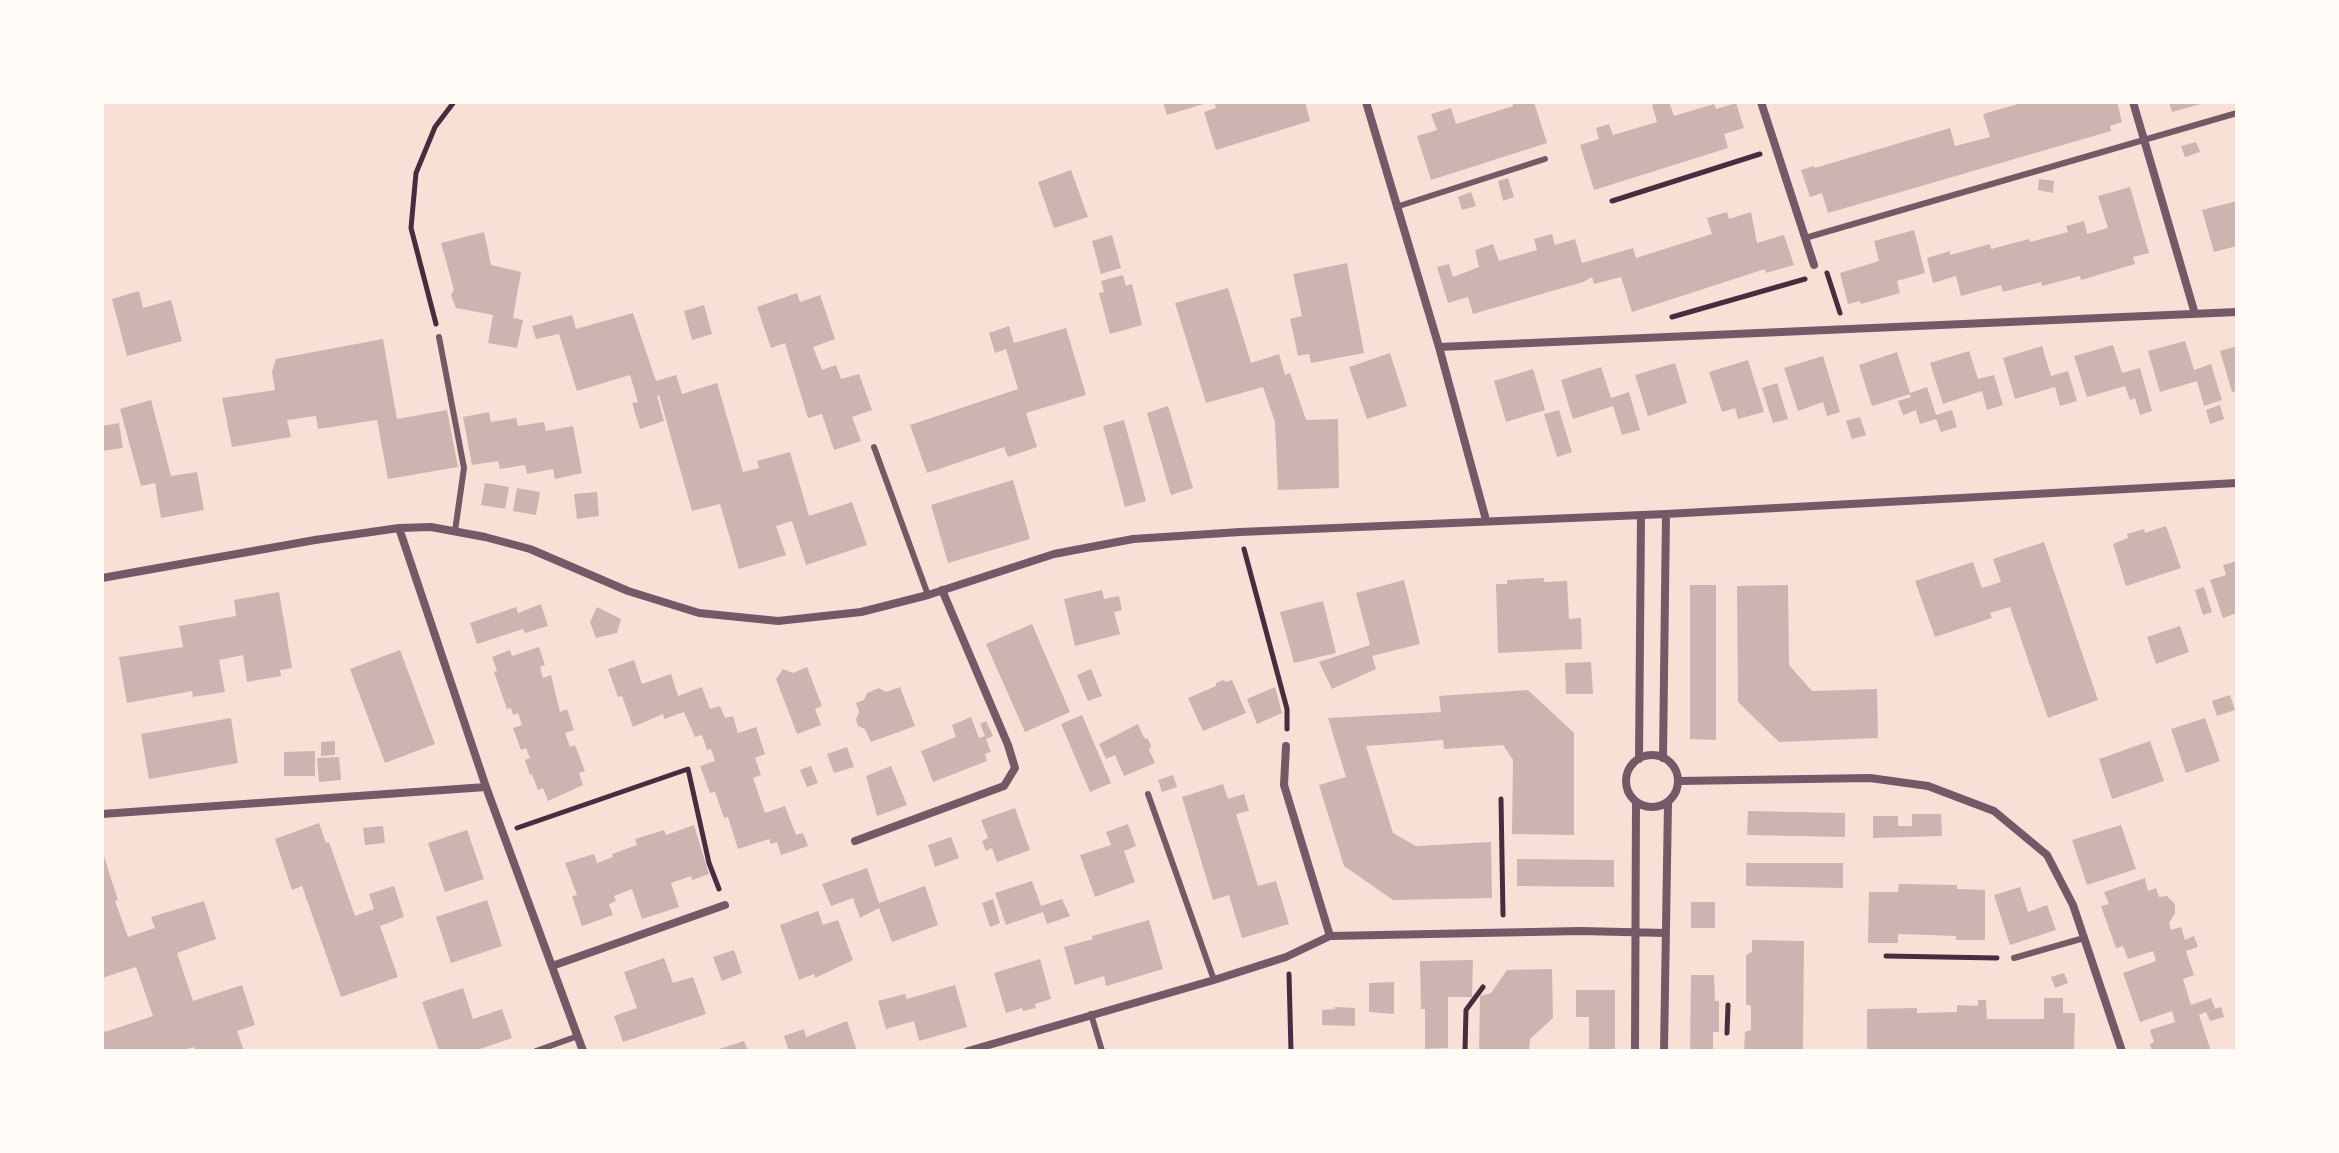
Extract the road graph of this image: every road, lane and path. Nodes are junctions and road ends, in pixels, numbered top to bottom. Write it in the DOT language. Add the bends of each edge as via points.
graph roads {
  1 [pos="454,102"];
  2 [pos="1366,102"];
  3 [pos="1761,102"];
  4 [pos="2133,102"];
  5 [pos="2237,113"];
  6 [pos="2144,139"];
  7 [pos="1776,149"];
  8 [pos="1545,159"];
  9 [pos="1612,201"];
  10 [pos="1396,207"];
  11 [pos="1805,238"];
  12 [pos="1814,265"];
  13 [pos="2237,312"];
  14 [pos="2195,314"];
  15 [pos="1845,330"];
  16 [pos="439,337"];
  17 [pos="1656,338"];
  18 [pos="1439,347"];
  19 [pos="874,447"];
  20 [pos="2237,483"];
  21 [pos="1666,514"];
  22 [pos="1641,515"];
  23 [pos="1486,520"];
  24 [pos="399,528"];
  25 [pos="455,531"];
  26 [pos="1240,532"];
  27 [pos="102,578"];
  28 [pos="942,590"];
  29 [pos="928,595"];
  30 [pos="1286,746"];
  31 [pos="1663,758"];
  32 [pos="1639,759"];
  33 [pos="1679,781"];
  34 [pos="486,787"];
  35 [pos="1148,794"];
  36 [pos="1501,799"];
  37 [pos="1636,802"];
  38 [pos="1668,802"];
  39 [pos="102,814"];
  40 [pos="503,833"];
  41 [pos="855,841"];
  42 [pos="725,905"];
  43 [pos="1636,931"];
  44 [pos="1504,932"];
  45 [pos="1665,933"];
  46 [pos="1330,936"];
  47 [pos="2084,938"];
  48 [pos="1886,956"];
  49 [pos="1286,957"];
  50 [pos="2014,958"];
  51 [pos="552,966"];
  52 [pos="1214,980"];
  53 [pos="1483,987"];
  54 [pos="1728,1005"];
  55 [pos="1091,1014"];
  56 [pos="1727,1033"];
  57 [pos="578,1036"];
  58 [pos="536,1051"];
  59 [pos="583,1051"];
  60 [pos="968,1051"];
  61 [pos="1102,1051"];
  62 [pos="1291,1051"];
  63 [pos="1465,1051"];
  64 [pos="1635,1051"];
  65 [pos="1664,1051"];
  66 [pos="2122,1051"];
  1 -- 16 [label="path" via="435,127 416,173 411,228"];
  2 -- 10 [label="street"];
  3 -- 7 [label="street"];
  4 -- 6 [label="street"];
  5 -- 6 [label="lane"];
  6 -- 11 [label="lane"];
  6 -- 14 [label="street"];
  7 -- 9 [label="path"];
  7 -- 11 [label="street"];
  8 -- 10 [label="lane"];
  10 -- 18 [label="street"];
  11 -- 12 [label="street"];
  13 -- 14 [label="street"];
  14 -- 15 [label="street"];
  15 -- 17 [label="street"];
  15 -- 17 [label="path" via="1828,273 1655,322"];
  16 -- 25 [label="lane" via="464,468"];
  17 -- 18 [label="street"];
  18 -- 23 [label="street"];
  19 -- 29 [label="lane"];
  20 -- 21 [label="street"];
  21 -- 22 [label="street"];
  21 -- 31 [label="street"];
  22 -- 23 [label="street"];
  22 -- 32 [label="street"];
  23 -- 26 [label="street"];
  24 -- 25 [label="street"];
  24 -- 27 [label="street"];
  24 -- 34 [label="street"];
  25 -- 29 [label="street" via="530,549 628,591 699,613 778,621 861,612"];
  26 -- 28 [label="street" via="1133,539 1054,554"];
  26 -- 30 [label="path" via="1287,709"];
  28 -- 29 [label="street"];
  28 -- 41 [label="street" via="1015,768 1004,786"];
  30 -- 46 [label="street" via="1284,785"];
  31 -- 32 [label="street"];
  31 -- 33 [label="street"];
  32 -- 37 [label="street" via="1626,781"];
  33 -- 38 [label="street"];
  33 -- 47 [label="street" via="1870,778 1928,786 1994,811 2047,855"];
  34 -- 39 [label="street"];
  34 -- 40 [label="street"];
  35 -- 52 [label="lane"];
  36 -- 44 [label="path"];
  37 -- 38 [label="street" via="1652,807"];
  37 -- 43 [label="street"];
  38 -- 45 [label="street"];
  40 -- 42 [label="path" via="688,769 709,863"];
  40 -- 51 [label="street"];
  42 -- 51 [label="street"];
  43 -- 44 [label="street"];
  43 -- 45 [label="street"];
  43 -- 64 [label="street"];
  44 -- 46 [label="street"];
  45 -- 65 [label="street"];
  46 -- 49 [label="street"];
  47 -- 50 [label="lane"];
  47 -- 66 [label="street"];
  48 -- 50 [label="path"];
  49 -- 52 [label="street"];
  49 -- 62 [label="path"];
  51 -- 57 [label="street"];
  52 -- 55 [label="street"];
  53 -- 63 [label="path" via="1466,1010"];
  54 -- 56 [label="path"];
  55 -- 60 [label="street"];
  55 -- 61 [label="lane"];
  57 -- 58 [label="lane"];
  57 -- 59 [label="street"];
}
